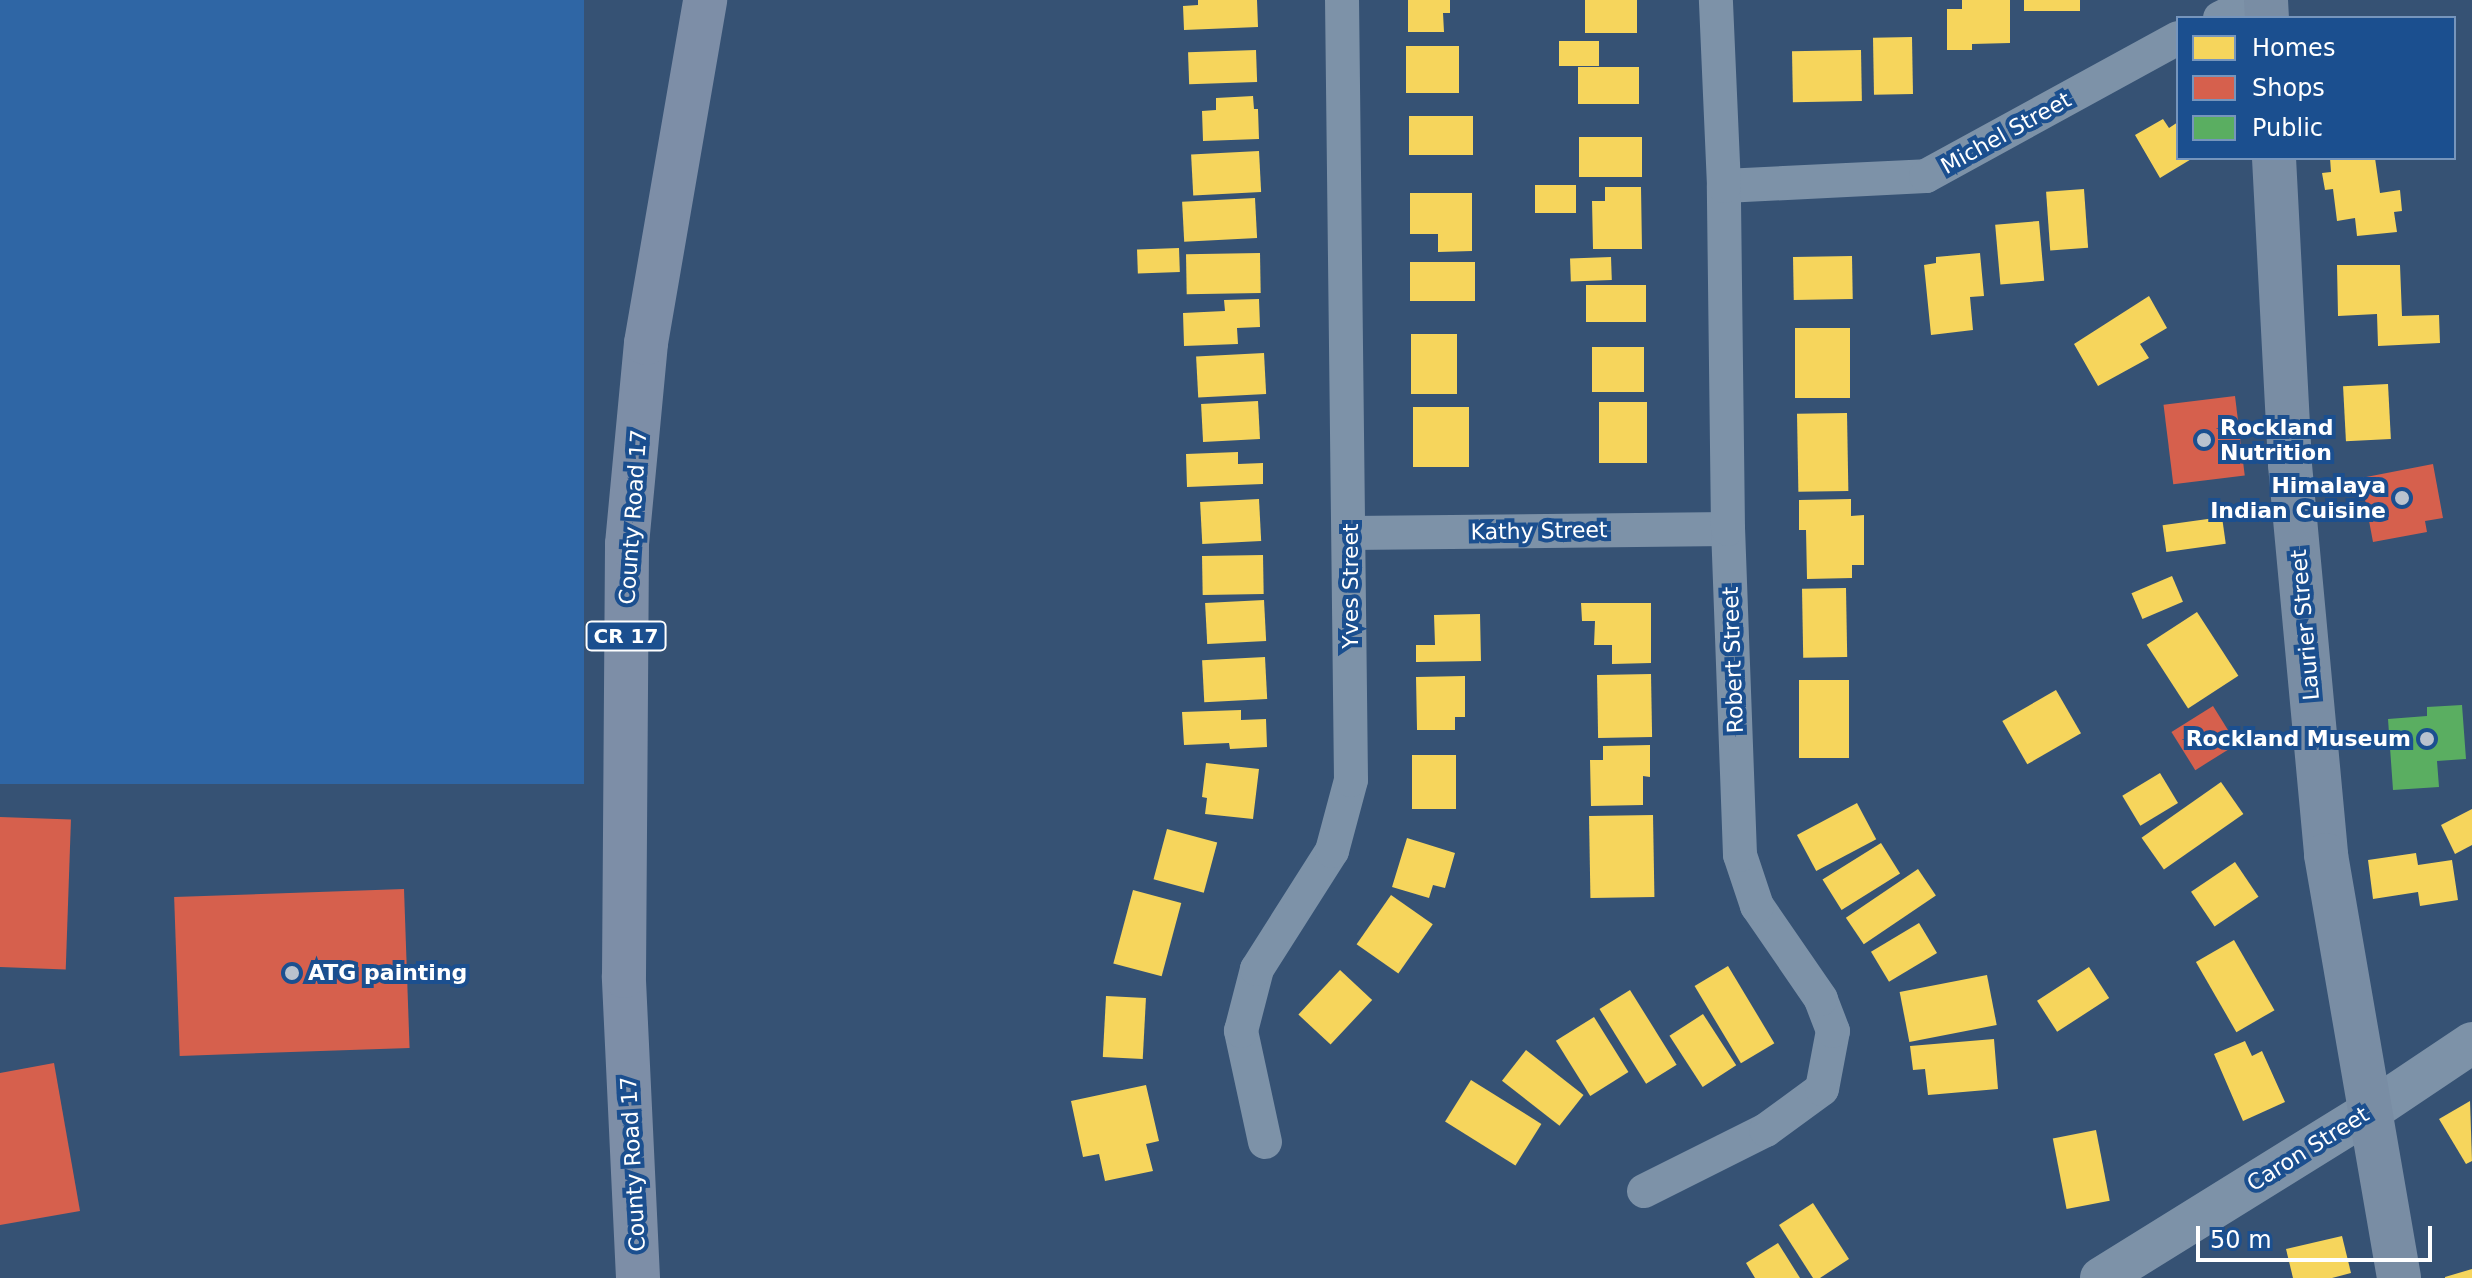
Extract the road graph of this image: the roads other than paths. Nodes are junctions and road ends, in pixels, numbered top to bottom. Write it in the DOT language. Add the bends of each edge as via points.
graph roads {
  1 [pos="705,0"];
  2 [pos="1342,0"];
  3 [pos="1716,0"];
  4 [pos="2258,0"];
  5 [pos="2224,16"];
  6 [pos="2176,39"];
  7 [pos="2274,160"];
  8 [pos="1724,186"];
  9 [pos="1728,529"];
  10 [pos="1351,533"];
  11 [pos="2472,1043"];
  12 [pos="2369,1112"];
  13 [pos="1265,1142"];
  14 [pos="1644,1191"];
  15 [pos="638,1278"];
  16 [pos="2101,1278"];
  17 [pos="2399,1278"];
  1 -- 15 [label="main road, County Road 17 / CR 17" via="646,343 627,544 624,976"];
  2 -- 10 [label="street, Yves Street"];
  3 -- 8 [label="street, Robert Street"];
  4 -- 5 [label="street"];
  6 -- 8 [label="street, Michel Street" via="1926,176"];
  7 -- 12 [label="main road, Laurier Street" via="2290,465 2326,855"];
  8 -- 9 [label="street, Robert Street"];
  9 -- 10 [label="street, Kathy Street"];
  9 -- 14 [label="street, Robert Street" via="1740,855 1757,906 1821,999 1833,1031 1822,1089 1766,1130"];
  10 -- 13 [label="street, Yves Street" via="1351,780 1332,851 1257,969 1241,1031"];
  11 -- 12 [label="street, Caron Street"];
  12 -- 16 [label="street, Caron Street"];
  12 -- 17 [label="main road, Laurier Street"];
}
